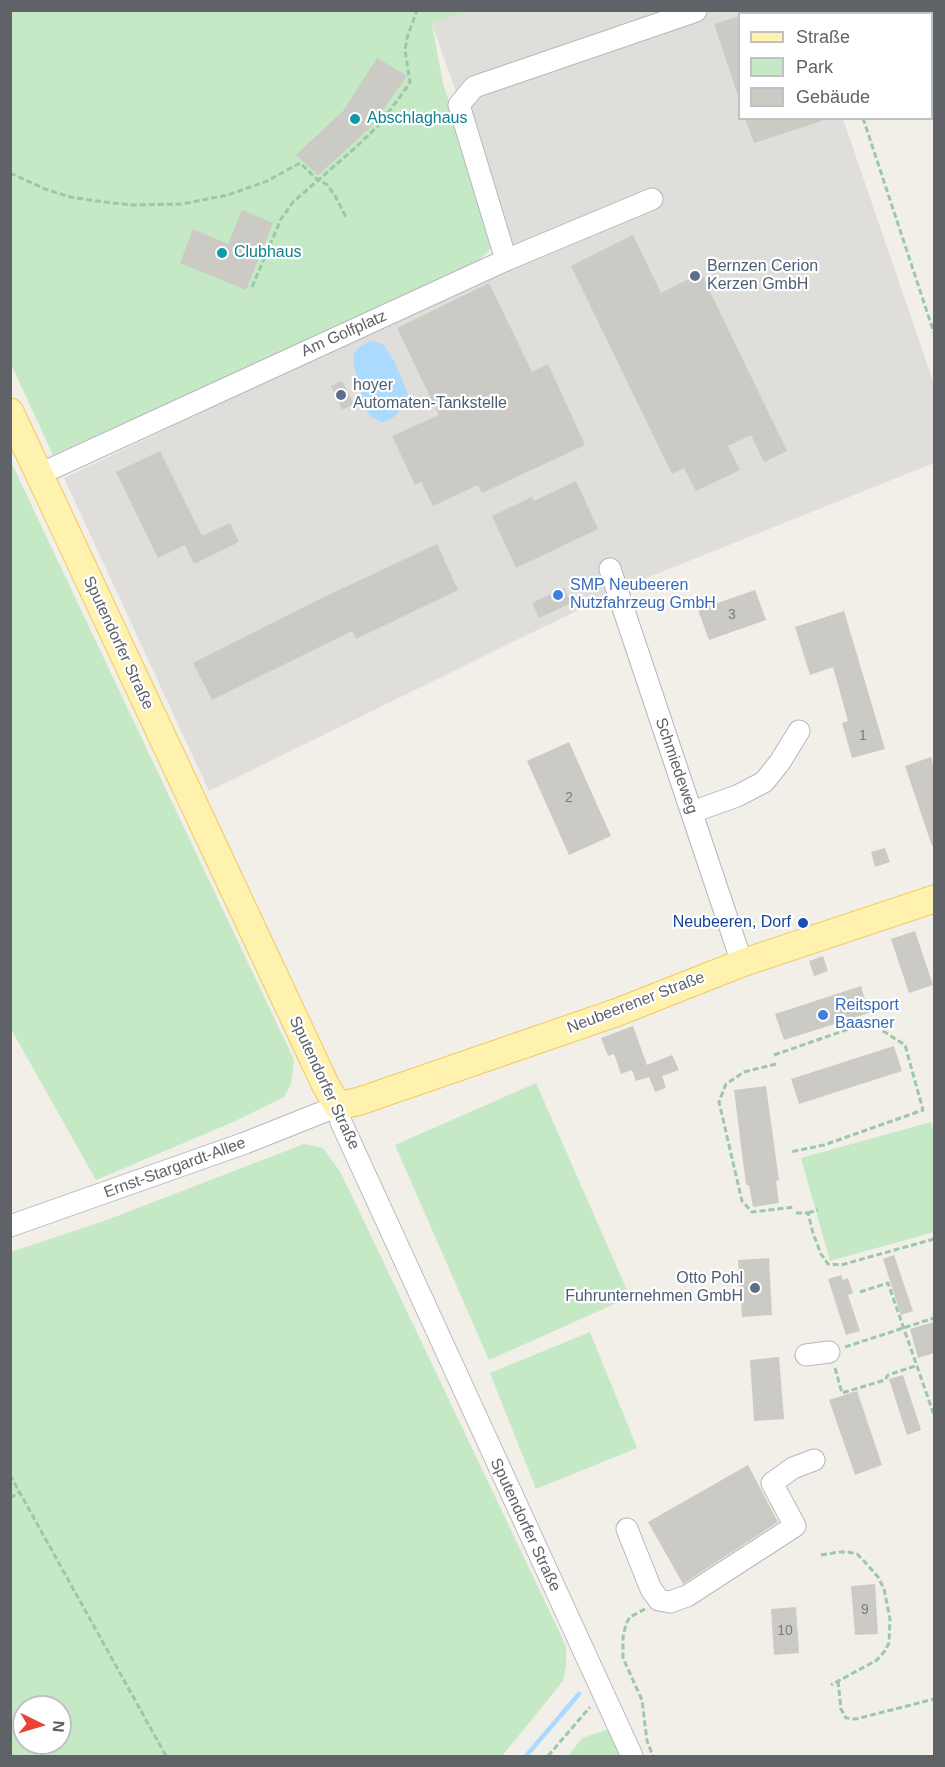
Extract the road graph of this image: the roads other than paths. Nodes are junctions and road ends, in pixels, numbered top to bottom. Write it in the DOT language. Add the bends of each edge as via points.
graph roads {
  1 [pos="696,11"];
  2 [pos="652,199"];
  3 [pos="506,260"];
  4 [pos="10,412"];
  5 [pos="40,474"];
  6 [pos="610,570"];
  7 [pos="800,731"];
  8 [pos="692,812"];
  9 [pos="934,899"];
  10 [pos="742,963"];
  11 [pos="338,1106"];
  12 [pos="10,1226"];
  13 [pos="829,1352"];
  14 [pos="806,1355"];
  15 [pos="814,1460"];
  16 [pos="627,1529"];
  17 [pos="632,1756"];
  1 -- 3 [label="street" via="474,87 459,105"];
  2 -- 3 [label="street, Am Golfplatz"];
  3 -- 5 [label="street, Am Golfplatz"];
  4 -- 5 [label="main road, Sputendorfer Straße"];
  5 -- 11 [label="main road, Sputendorfer Straße"];
  6 -- 8 [label="street, Schmiedeweg"];
  7 -- 8 [label="street" via="764,782"];
  8 -- 10 [label="street, Schmiedeweg"];
  9 -- 10 [label="main road, Neubeerener Straße"];
  10 -- 11 [label="main road, Neubeerener Straße" via="618,1012"];
  11 -- 12 [label="street, Ernst-Stargardt-Allee"];
  11 -- 17 [label="street, Sputendorfer Straße" via="341,1122"];
  13 -- 14 [label="street"];
  15 -- 16 [label="street" via="793,1468 772,1483 795,1526 687,1596 670,1602 659,1600"];
}
